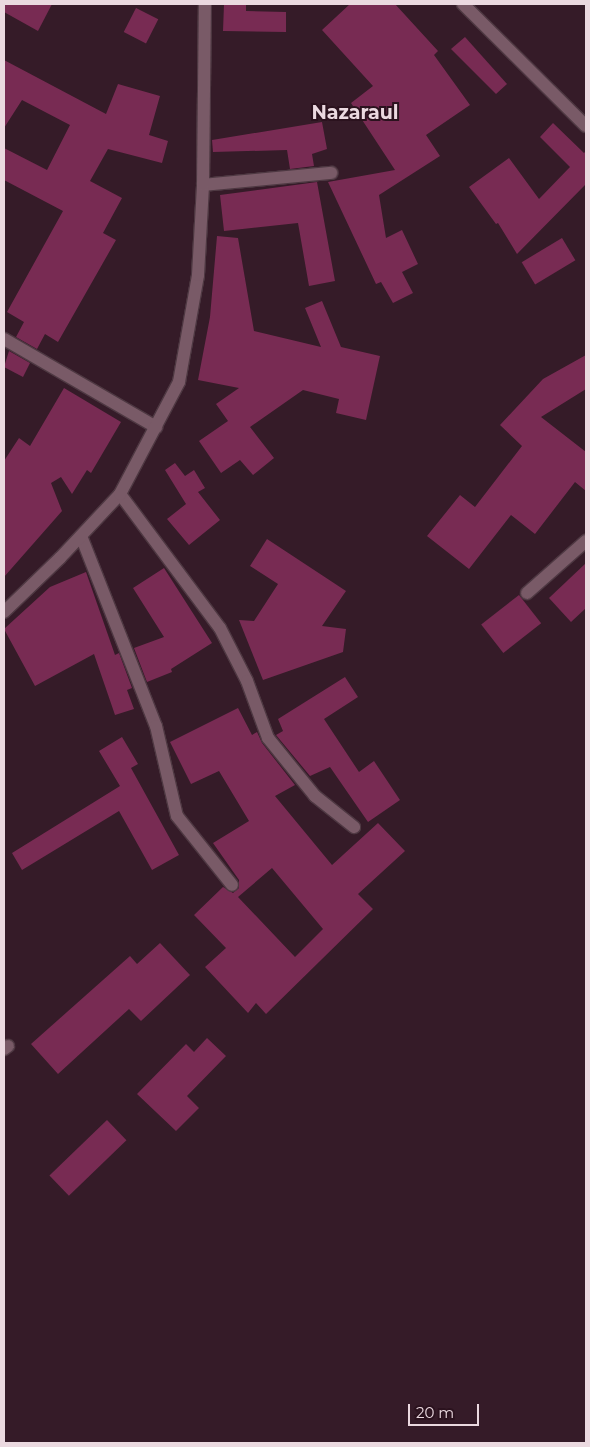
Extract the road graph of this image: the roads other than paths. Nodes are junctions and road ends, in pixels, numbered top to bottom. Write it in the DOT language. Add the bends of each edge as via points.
graph roads {
  1 [pos="205,4"];
  2 [pos="463,4"];
  3 [pos="586,126"];
  4 [pos="330,173"];
  5 [pos="203,185"];
  6 [pos="4,339"];
  7 [pos="156,427"];
  8 [pos="120,494"];
  9 [pos="81,536"];
  10 [pos="586,541"];
  11 [pos="527,593"];
  12 [pos="4,612"];
  13 [pos="354,827"];
  14 [pos="232,885"];
  1 -- 5 [label="street"];
  2 -- 3 [label="street"];
  4 -- 5 [label="street"];
  5 -- 7 [label="street" via="198,275 179,382"];
  6 -- 7 [label="street"];
  7 -- 8 [label="street"];
  8 -- 9 [label="street"];
  8 -- 13 [label="street" via="220,628 247,681 268,738 315,796"];
  9 -- 12 [label="street"];
  9 -- 14 [label="street" via="156,726 177,816"];
  10 -- 11 [label="street"];
}
